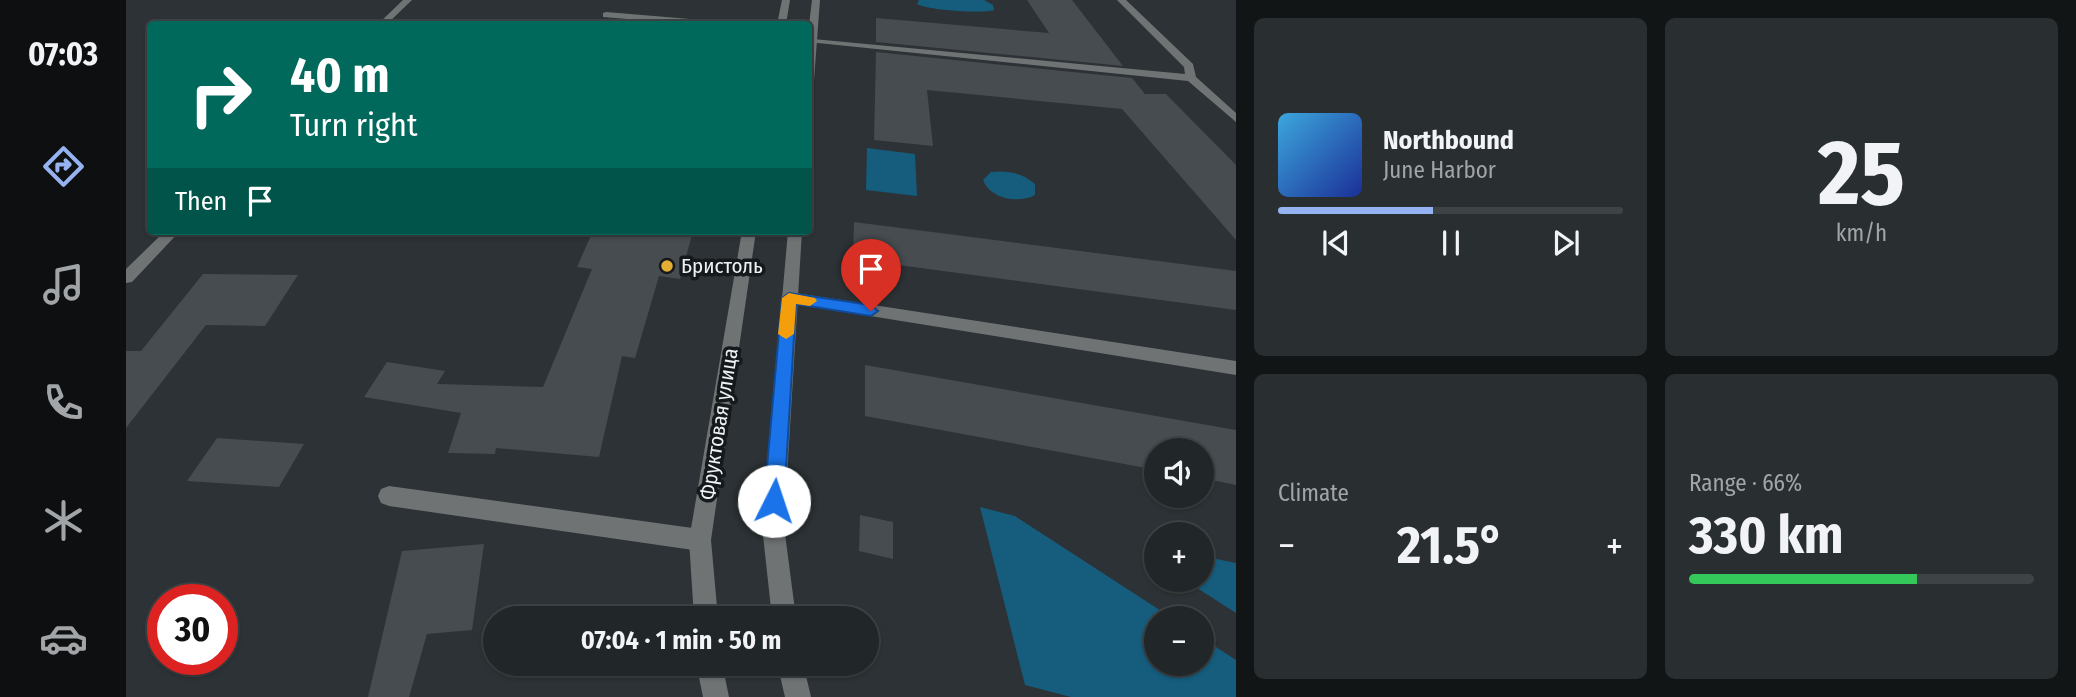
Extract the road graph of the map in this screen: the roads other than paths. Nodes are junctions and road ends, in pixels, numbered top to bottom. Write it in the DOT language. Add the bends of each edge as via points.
graph roads {
  1 [pos="408,0"];
  2 [pos="786,0"];
  3 [pos="816,0"];
  4 [pos="1121,0"];
  5 [pos="606,15"];
  6 [pos="385,21"];
  7 [pos="677,21"];
  8 [pos="782,21"];
  9 [pos="813,42"];
  10 [pos="812,52"];
  11 [pos="1191,78"];
  12 [pos="1236,119"];
  13 [pos="169,235"];
  14 [pos="748,235"];
  15 [pos="796,235"];
  16 [pos="126,278"];
  17 [pos="789,298"];
  18 [pos="1236,368"];
  19 [pos="389,496"];
  20 [pos="700,540"];
  21 [pos="705,606"];
  22 [pos="783,606"];
  23 [pos="712,676"];
  24 [pos="793,676"];
  25 [pos="716,697"];
  26 [pos="798,697"];
  1 -- 6 [label="street"];
  2 -- 8 [label="street"];
  3 -- 9 [label="street"];
  4 -- 11 [label="street" via="1189,66"];
  5 -- 7 [label="street"];
  9 -- 10 [label="street"];
  9 -- 11 [label="street"];
  11 -- 12 [label="street"];
  13 -- 16 [label="street"];
  14 -- 20 [label="street, Фруктовая улица"];
  15 -- 17 [label="street"];
  17 -- 18 [label="street"];
  17 -- 22 [label="street" via="773,526"];
  19 -- 20 [label="street"];
  20 -- 21 [label="street, Фруктовая улица"];
  23 -- 25 [label="street"];
  24 -- 26 [label="street"];
}
